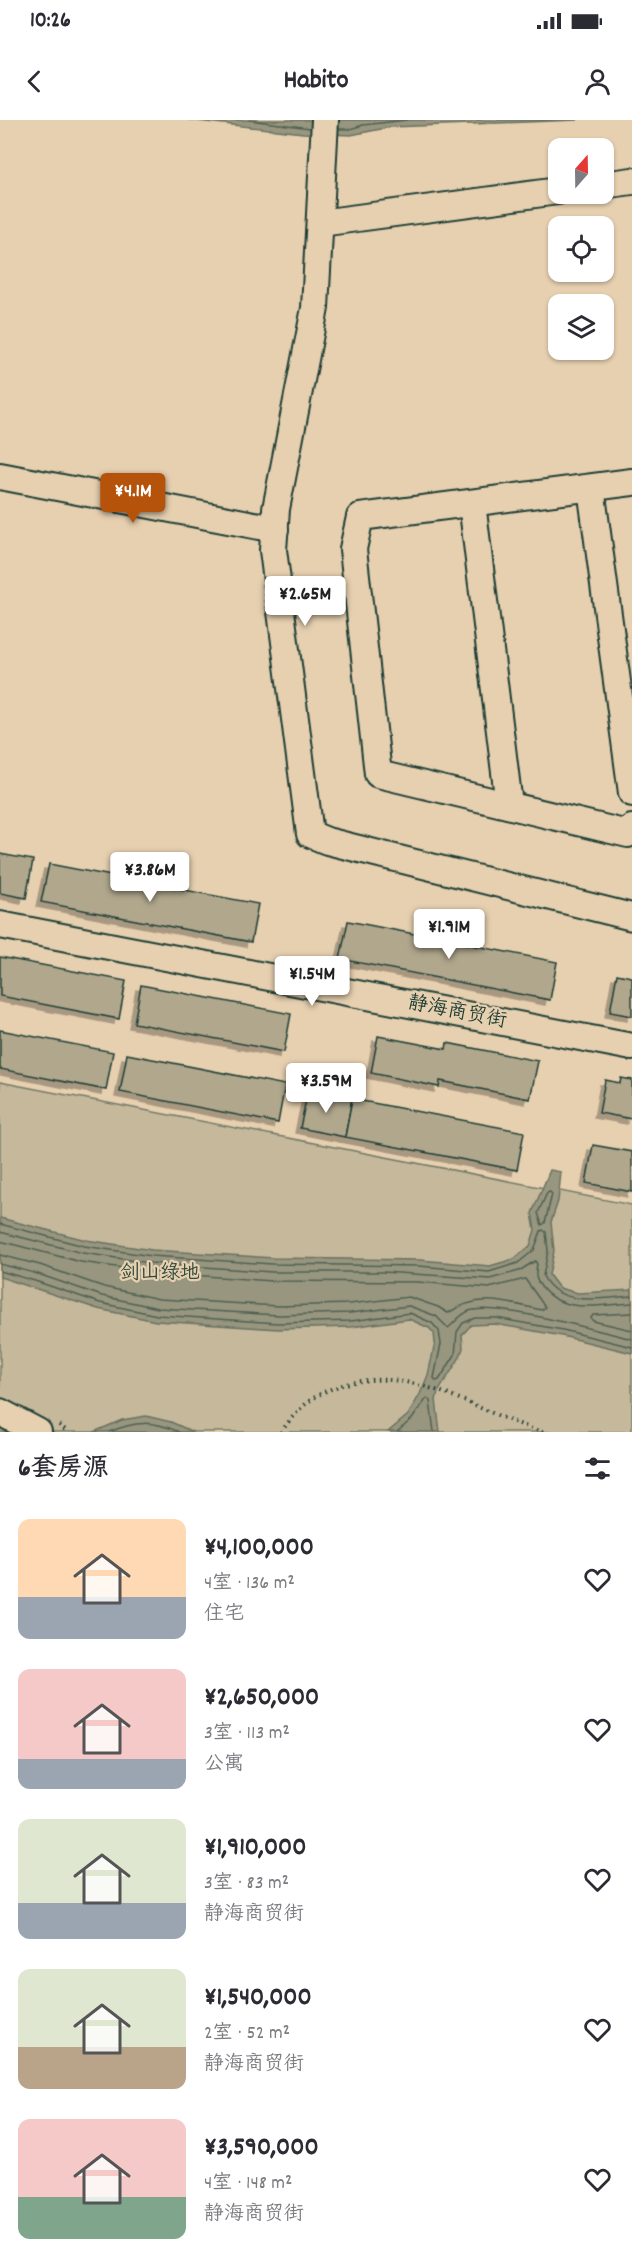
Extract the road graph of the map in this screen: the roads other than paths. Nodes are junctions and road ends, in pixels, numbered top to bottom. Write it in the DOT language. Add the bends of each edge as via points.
graph roads {
  1 [pos="325,120"];
  2 [pos="632,181"];
  3 [pos="614,183"];
  4 [pos="548,192"];
  5 [pos="320,223"];
  6 [pos="0,477"];
  7 [pos="632,482"];
  8 [pos="591,488"];
  9 [pos="472,503"];
  10 [pos="275,529"];
  11 [pos="632,793"];
  12 [pos="509,805"];
  13 [pos="632,828"];
  14 [pos="632,917"];
  15 [pos="0,925"];
  16 [pos="632,1047"];
  17 [pos="0,1412"];
  18 [pos="38,1432"];
  1 -- 5 [label="street"];
  2 -- 3 [label="street"];
  4 -- 5 [label="street"];
  5 -- 10 [label="street" via="315,308"];
  6 -- 10 [label="street"];
  7 -- 8 [label="street"];
  8 -- 9 [label="street"];
  8 -- 11 [label="street"];
  9 -- 12 [label="street"];
  9 -- 12 [label="street" via="360,517 353,549 378,774"];
  10 -- 14 [label="street" via="273,550 310,834"];
  12 -- 13 [label="street" via="628,834"];
  15 -- 16 [label="street, 静海商贸街"];
  17 -- 18 [label="street"];
}
